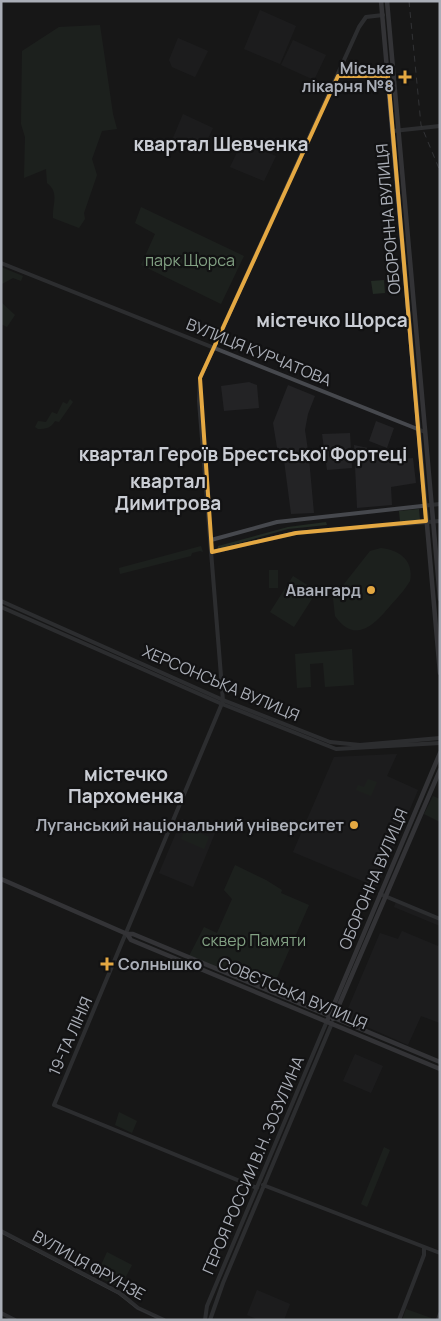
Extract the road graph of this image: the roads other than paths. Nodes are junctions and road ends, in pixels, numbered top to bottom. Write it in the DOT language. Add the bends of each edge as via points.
graph roads {
  1 [pos="381,1"];
  2 [pos="387,1"];
  3 [pos="383,15"];
  4 [pos="338,76"];
  5 [pos="388,76"];
  6 [pos="440,126"];
  7 [pos="395,131"];
  8 [pos="1,262"];
  9 [pos="214,348"];
  10 [pos="419,429"];
  11 [pos="425,432"];
  12 [pos="440,504"];
  13 [pos="425,505"];
  14 [pos="432,505"];
  15 [pos="440,520"];
  16 [pos="433,521"];
  17 [pos="426,522"];
  18 [pos="211,540"];
  19 [pos="212,552"];
  20 [pos="440,599"];
  21 [pos="1,602"];
  22 [pos="1,607"];
  23 [pos="440,673"];
  24 [pos="223,702"];
  25 [pos="440,738"];
  26 [pos="440,743"];
  27 [pos="440,753"];
  28 [pos="440,770"];
  29 [pos="1,879"];
  30 [pos="383,895"];
  31 [pos="440,920"];
  32 [pos="127,934"];
  33 [pos="329,1015"];
  34 [pos="334,1018"];
  35 [pos="329,1022"];
  36 [pos="440,1062"];
  37 [pos="440,1068"];
  38 [pos="258,1185"];
  39 [pos="264,1186"];
  40 [pos="1,1231"];
  41 [pos="424,1247"];
  42 [pos="440,1253"];
  43 [pos="207,1306"];
  44 [pos="1,1314"];
  45 [pos="440,1314"];
  46 [pos="15,1320"];
  47 [pos="164,1320"];
  48 [pos="201,1320"];
  49 [pos="205,1320"];
  50 [pos="210,1320"];
  51 [pos="399,1320"];
  52 [pos="438,1320"];
  1 -- 3 [label="main road, ОБОРОННА ВУЛИЦЯ"];
  2 -- 7 [label="main road, ОБОРОННА ВУЛИЦЯ"];
  3 -- 4 [label="street" via="364,18"];
  3 -- 5 [label="main road, ОБОРОННА ВУЛИЦЯ"];
  4 -- 5 [label="street"];
  4 -- 9 [label="street"];
  5 -- 7 [label="main road, ОБОРОННА ВУЛИЦЯ"];
  6 -- 7 [label="street"];
  7 -- 10 [label="main road, ОБОРОННА ВУЛИЦЯ"];
  7 -- 11 [label="main road, ОБОРОННА ВУЛИЦЯ"];
  8 -- 9 [label="street, ВУЛИЦЯ КУРЧАТОВА"];
  9 -- 10 [label="street, ВУЛИЦЯ КУРЧАТОВА"];
  9 -- 18 [label="street" via="200,381"];
  10 -- 11 [label="street, ВУЛИЦЯ КУРЧАТОВА"];
  10 -- 13 [label="main road, ОБОРОННА ВУЛИЦЯ"];
  11 -- 14 [label="main road, ОБОРОННА ВУЛИЦЯ"];
  12 -- 14 [label="street"];
  13 -- 14 [label="street"];
  13 -- 17 [label="main road, ОБОРОННА ВУЛИЦЯ"];
  13 -- 18 [label="street" via="277,522"];
  14 -- 16 [label="main road, ОБОРОННА ВУЛИЦЯ"];
  15 -- 16 [label="street"];
  16 -- 17 [label="street"];
  16 -- 20 [label="main road, ОБОРОННА ВУЛИЦЯ"];
  17 -- 19 [label="street" via="296,533"];
  17 -- 23 [label="main road, ОБОРОННА ВУЛИЦЯ"];
  18 -- 19 [label="street"];
  19 -- 24 [label="street"];
  21 -- 24 [label="street, ХЕРСОНСЬКА ВУЛИЦЯ"];
  22 -- 24 [label="street, ХЕРСОНСЬКА ВУЛИЦЯ"];
  24 -- 25 [label="street, ХЕРСОНСЬКА ВУЛИЦЯ" via="339,744"];
  24 -- 26 [label="street, ХЕРСОНСЬКА ВУЛИЦЯ" via="336,749"];
  24 -- 32 [label="street, 19-ТА ЛІНІЯ"];
  27 -- 30 [label="main road, ОБОРОННА ВУЛИЦЯ"];
  28 -- 30 [label="main road, ОБОРОННА ВУЛИЦЯ"];
  29 -- 32 [label="main road, СОВЄТСЬКА ВУЛИЦЯ"];
  30 -- 31 [label="street"];
  30 -- 33 [label="main road, ОБОРОННА ВУЛИЦЯ"];
  30 -- 34 [label="main road, ОБОРОННА ВУЛИЦЯ"];
  32 -- 33 [label="main road"];
  32 -- 35 [label="main road, СОВЄТСЬКА ВУЛИЦЯ" via="131,940"];
  32 -- 38 [label="street, 19-ТА ЛІНІЯ" via="54,1106"];
  33 -- 34 [label="main road"];
  33 -- 35 [label="main road, ОБОРОННА ВУЛИЦЯ"];
  34 -- 35 [label="main road, ОБОРОННА ВУЛИЦЯ"];
  34 -- 36 [label="main road"];
  35 -- 37 [label="main road, СОВЄТСЬКА ВУЛИЦЯ"];
  35 -- 38 [label="street, ГЕРОЯ РОССИИ В.Н. ЗОЗУЛИНА"];
  35 -- 39 [label="street, ГЕРОЯ РОССИИ В.Н. ЗОЗУЛИНА"];
  38 -- 39 [label="street"];
  38 -- 43 [label="street, ГЕРОЯ РОССИИ В.Н. ЗОЗУЛИНА"];
  39 -- 41 [label="street"];
  39 -- 50 [label="street, ГЕРОЯ РОССИИ В.Н. ЗОЗУЛИНА"];
  40 -- 47 [label="street, ВУЛИЦЯ ФРУНЗЕ"];
  41 -- 42 [label="street"];
  41 -- 51 [label="street"];
  43 -- 48 [label="street"];
  43 -- 49 [label="street, ГЕРОЯ РОССИИ В.Н. ЗОЗУЛИНА"];
  44 -- 46 [label="street"];
  45 -- 52 [label="street"];
}
